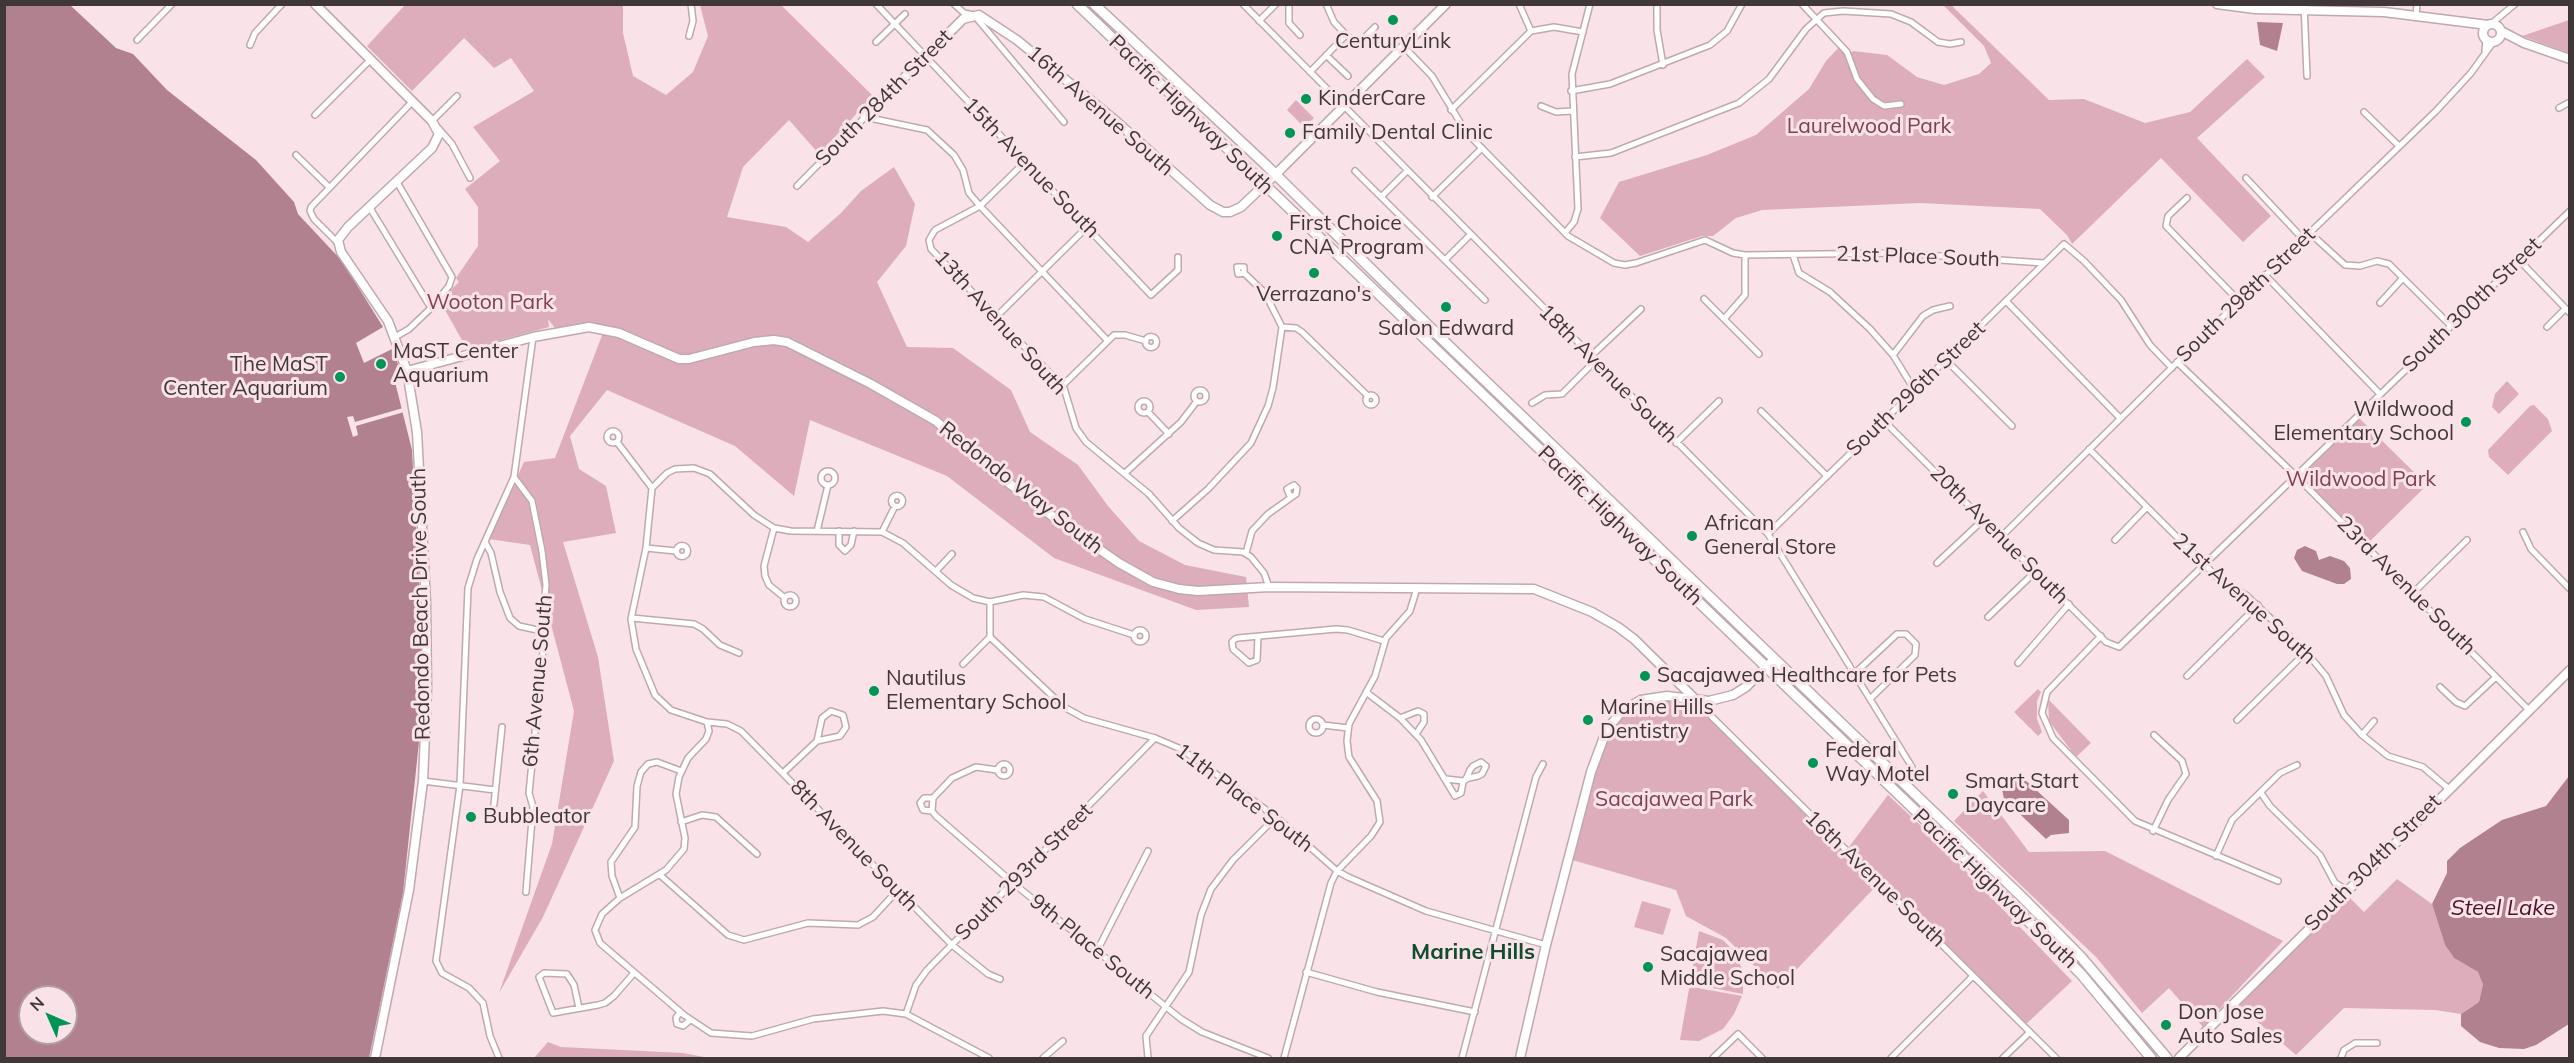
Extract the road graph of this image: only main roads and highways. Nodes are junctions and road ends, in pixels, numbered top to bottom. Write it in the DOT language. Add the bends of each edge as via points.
graph roads {
  1 [pos="1077,4"];
  2 [pos="1094,4"];
  3 [pos="1463,376"];
  4 [pos="1524,418"];
  5 [pos="1526,436"];
  6 [pos="1591,483"];
  7 [pos="1860,758"];
  8 [pos="1904,784"];
  9 [pos="2151,1059"];
  10 [pos="2167,1059"];
  1 -- 3 [label="main road, Pacific Highway South"];
  2 -- 4 [label="main road, Pacific Highway South" via="1275,174"];
  3 -- 4 [label="main road" via="1490,393 1521,422"];
  3 -- 5 [label="main road, Pacific Highway South"];
  4 -- 6 [label="main road, Pacific Highway South"];
  5 -- 6 [label="main road" via="1533,435"];
  5 -- 7 [label="main road, Pacific Highway South"];
  6 -- 8 [label="main road, Pacific Highway South"];
  7 -- 8 [label="main road" via="1873,763 1895,784"];
  7 -- 9 [label="main road, Pacific Highway South" via="2081,974"];
  8 -- 10 [label="main road, Pacific Highway South" via="2059,934"];
}
